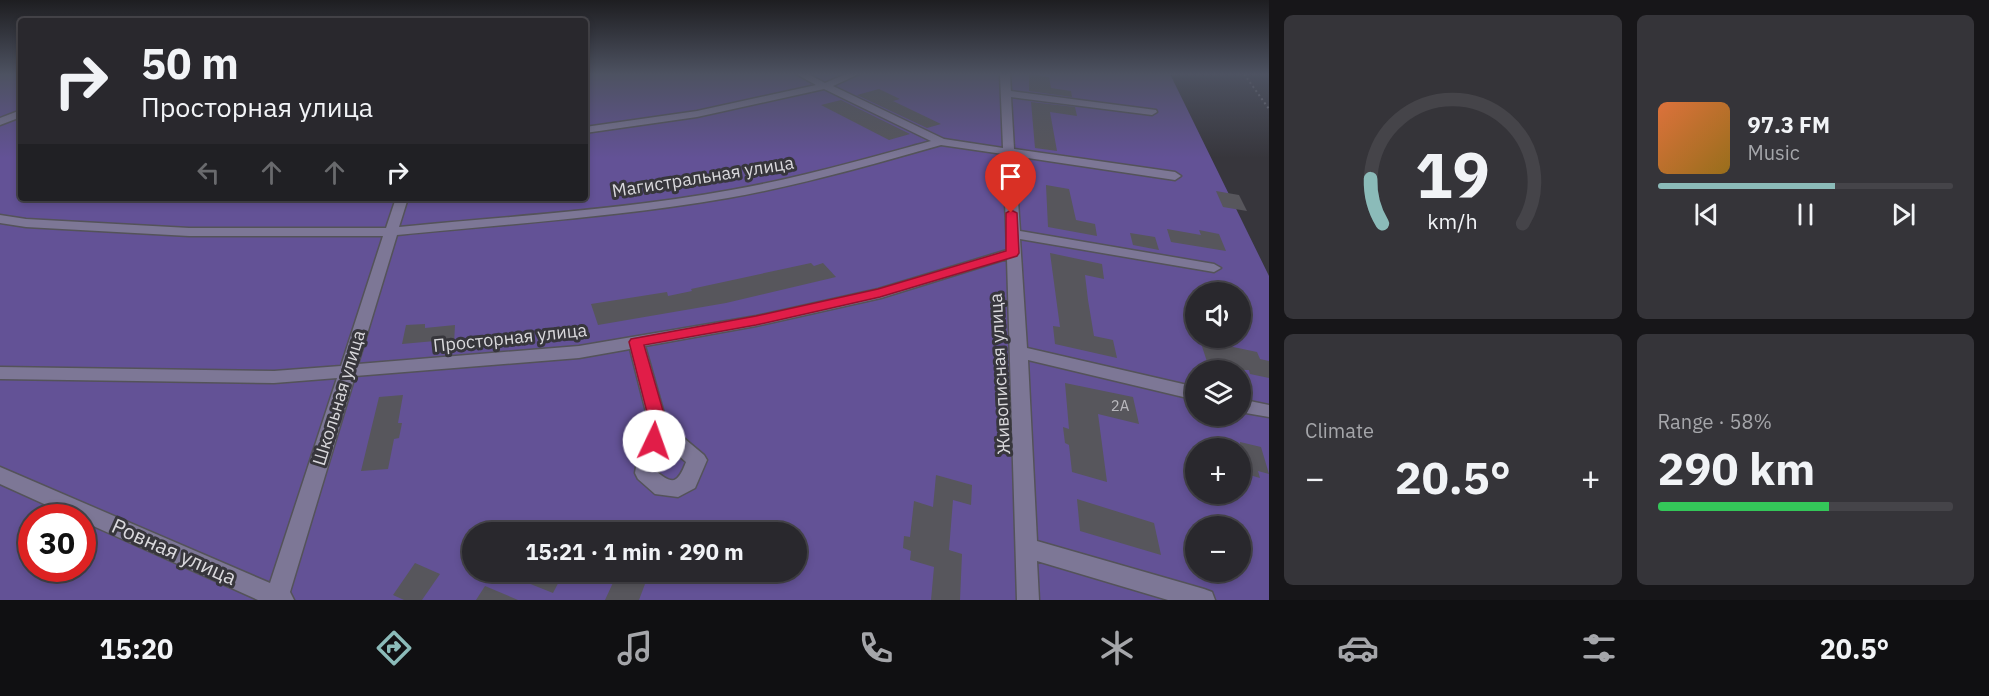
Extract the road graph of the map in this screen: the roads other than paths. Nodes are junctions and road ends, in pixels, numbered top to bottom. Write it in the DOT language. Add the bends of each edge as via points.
graph roads {
  1 [pos="752,102"];
  2 [pos="858,102"];
  3 [pos="1006,102"];
  4 [pos="1075,102"];
  5 [pos="0,109"];
  6 [pos="1152,112"];
  7 [pos="18,113"];
  8 [pos="18,115"];
  9 [pos="0,122"];
  10 [pos="588,130"];
  11 [pos="941,142"];
  12 [pos="1009,152"];
  13 [pos="1175,176"];
  14 [pos="401,201"];
  15 [pos="0,219"];
  16 [pos="391,232"];
  17 [pos="1012,234"];
  18 [pos="1012,253"];
  19 [pos="1214,268"];
  20 [pos="636,342"];
  21 [pos="1019,352"];
  22 [pos="347,372"];
  23 [pos="0,373"];
  24 [pos="1185,391"];
  25 [pos="1251,407"];
  26 [pos="1267,411"];
  27 [pos="659,428"];
  28 [pos="0,475"];
  29 [pos="1027,548"];
  30 [pos="280,599"];
  31 [pos="1028,600"];
  32 [pos="1204,600"];
  1 -- 10 [label="street"];
  2 -- 11 [label="street"];
  3 -- 12 [label="street, Живописная улица"];
  4 -- 6 [label="street"];
  5 -- 7 [label="street"];
  8 -- 9 [label="street"];
  11 -- 12 [label="street"];
  11 -- 16 [label="street, Магистральная улица" via="809,178 730,194 654,206"];
  12 -- 13 [label="street"];
  12 -- 17 [label="street, Живописная улица"];
  14 -- 16 [label="street, Школьная улица"];
  15 -- 16 [label="street, Магистральная улица" via="189,232"];
  16 -- 22 [label="street, Школьная улица"];
  17 -- 18 [label="street, Живописная улица"];
  17 -- 19 [label="street"];
  18 -- 20 [label="street, Просторная улица" via="880,293 756,321"];
  18 -- 21 [label="street, Живописная улица"];
  20 -- 22 [label="street, Просторная улица" via="579,352"];
  20 -- 27 [label="street"];
  21 -- 24 [label="street"];
  21 -- 29 [label="street, Живописная улица"];
  22 -- 23 [label="street, Просторная улица" via="274,377"];
  22 -- 30 [label="street, Школьная улица"];
  25 -- 26 [label="street"];
  28 -- 30 [label="street, Ровная улица"];
  29 -- 31 [label="street, Живописная улица"];
  29 -- 32 [label="street"];
}
